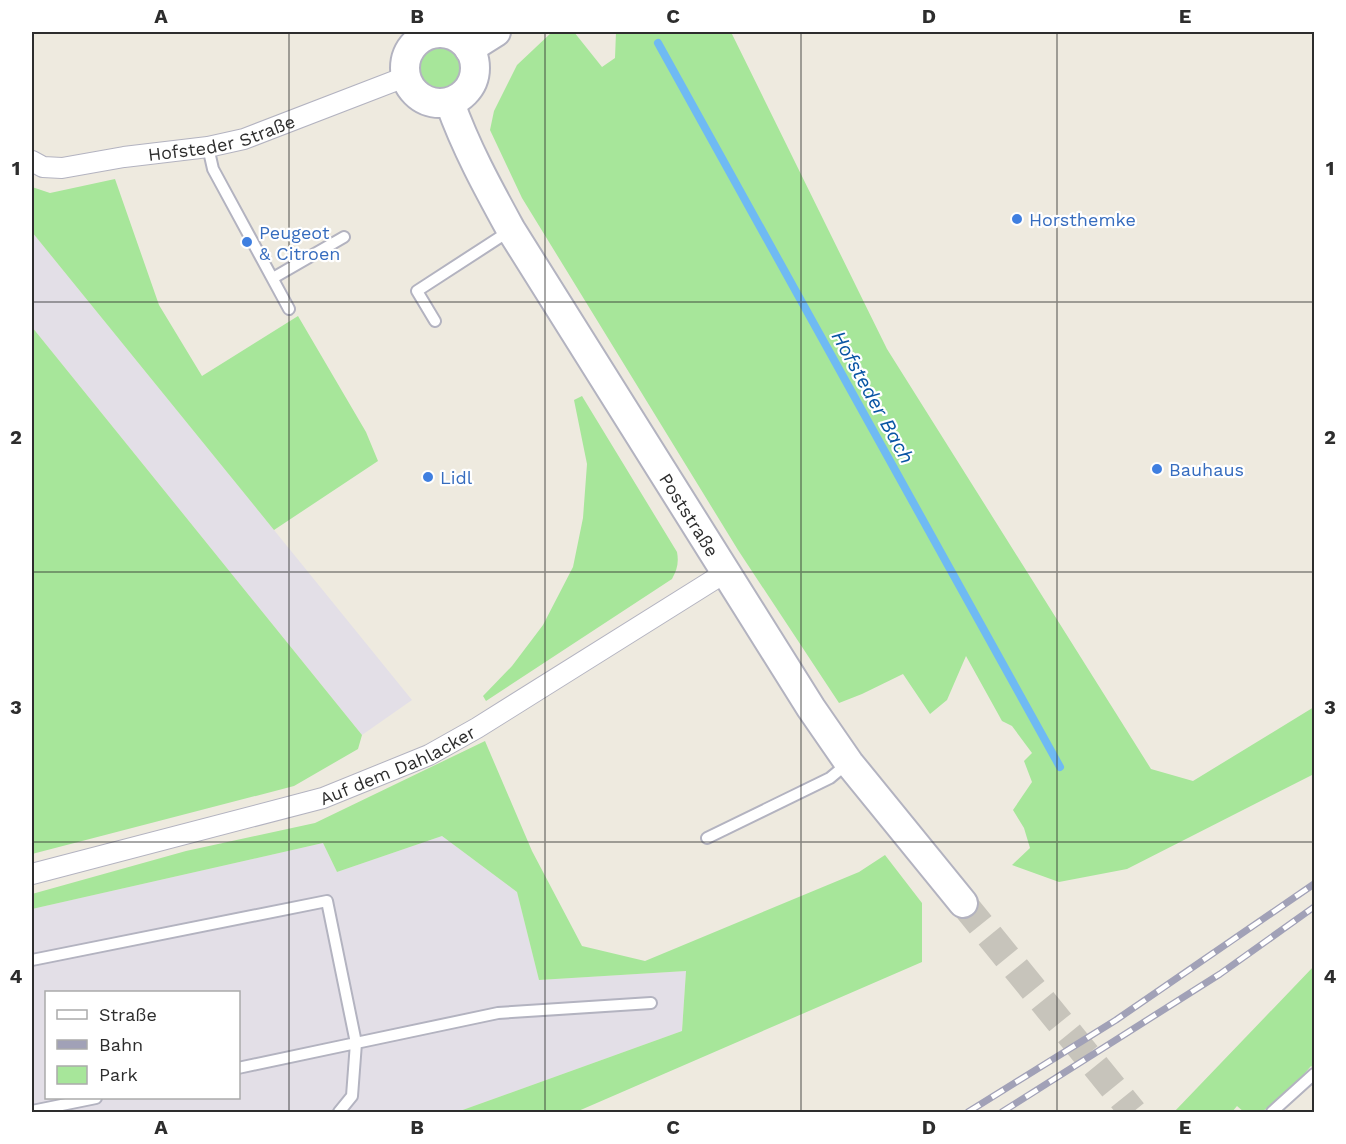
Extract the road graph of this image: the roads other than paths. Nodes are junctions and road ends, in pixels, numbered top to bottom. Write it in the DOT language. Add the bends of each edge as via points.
graph roads {
  1 [pos="496,32"];
  2 [pos="415,36"];
  3 [pos="470,49"];
  4 [pos="405,77"];
  5 [pos="450,103"];
  6 [pos="208,147"];
  7 [pos="32,161"];
  8 [pos="511,230"];
  9 [pos="344,237"];
  10 [pos="273,278"];
  11 [pos="289,309"];
  12 [pos="435,321"];
  13 [pos="726,572"];
  14 [pos="849,763"];
  15 [pos="707,838"];
  16 [pos="32,874"];
  17 [pos="963,903"];
  18 [pos="32,960"];
  19 [pos="651,1003"];
  20 [pos="356,1043"];
  21 [pos="240,1068"];
  22 [pos="1314,1074"];
  23 [pos="91,1099"];
  24 [pos="32,1111"];
  25 [pos="339,1113"];
  26 [pos="1272,1113"];
  1 -- 3 [label="street"];
  2 -- 3 [label="street" via="446,33 456,36"];
  2 -- 4 [label="street" via="406,56"];
  3 -- 5 [label="street" via="475,62 472,83 459,99"];
  4 -- 5 [label="street" via="417,96 427,102"];
  4 -- 6 [label="street, Hofsteder Straße" via="244,139"];
  5 -- 8 [label="street, Poststraße" via="480,175"];
  6 -- 7 [label="street, Hofsteder Straße" via="62,168 43,167"];
  6 -- 10 [label="lane" via="213,169"];
  8 -- 12 [label="lane" via="417,291"];
  8 -- 13 [label="street, Poststraße"];
  9 -- 10 [label="lane"];
  10 -- 11 [label="lane"];
  13 -- 14 [label="street, Poststraße"];
  13 -- 16 [label="street, Auf dem Dahlacker" via="429,755 323,798"];
  14 -- 15 [label="lane" via="830,778"];
  14 -- 17 [label="street, Poststraße"];
  18 -- 20 [label="lane" via="327,901"];
  19 -- 20 [label="lane" via="498,1013"];
  20 -- 21 [label="lane"];
  20 -- 25 [label="lane" via="352,1096"];
  22 -- 26 [label="lane"];
  23 -- 24 [label="lane"];
}
